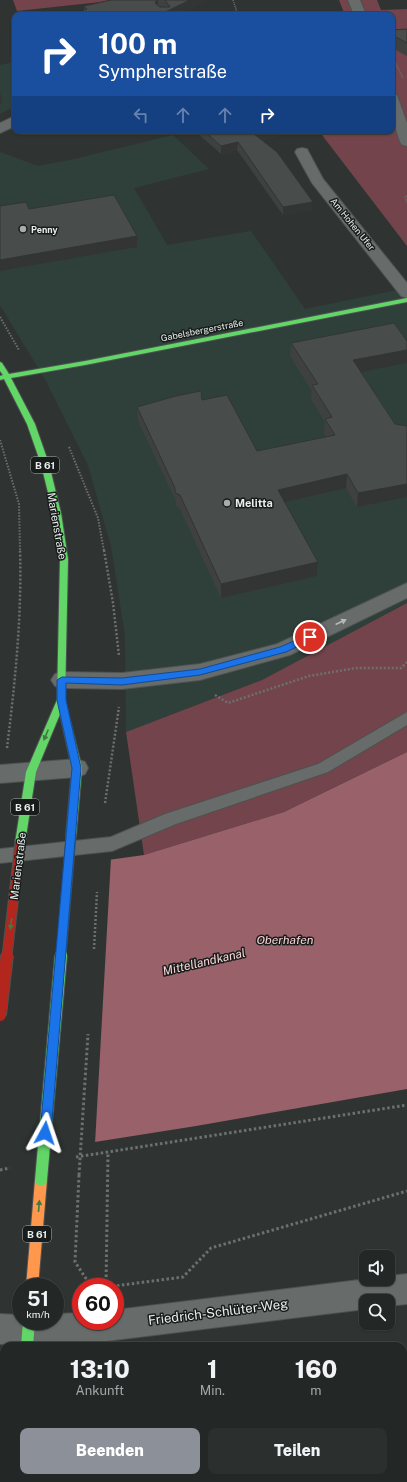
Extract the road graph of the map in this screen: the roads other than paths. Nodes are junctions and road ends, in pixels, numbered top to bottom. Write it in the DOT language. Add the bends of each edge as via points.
graph roads {
  1 [pos="354,0"];
  2 [pos="359,12"];
  3 [pos="395,107"];
  4 [pos="12,122"];
  5 [pos="0,129"];
  6 [pos="407,142"];
  7 [pos="302,152"];
  8 [pos="407,293"];
  9 [pos="407,300"];
  10 [pos="0,364"];
  11 [pos="4,377"];
  12 [pos="407,590"];
  13 [pos="62,690"];
  14 [pos="407,718"];
  15 [pos="77,768"];
  16 [pos="30,772"];
  17 [pos="2,774"];
  18 [pos="0,856"];
  19 [pos="0,1015"];
  20 [pos="33,1278"];
  21 [pos="407,1289"];
  22 [pos="21,1331"];
  1 -- 2 [label="street"];
  3 -- 6 [label="street"];
  4 -- 5 [label="street"];
  7 -- 8 [label="street, Am Hohen Ufer" via="317,180"];
  9 -- 11 [label="main road, Gabelsbergerstraße"];
  10 -- 11 [label="main road, Marienstraße / B 61"];
  11 -- 13 [label="main road, Marienstraße / B 61" via="32,424 57,513 64,559"];
  13 -- 12 [label="street, one-way" via="200,672 283,650"];
  13 -- 15 [label="main road, Marienstraße / B 61"];
  13 -- 16 [label="main road, Marienstraße / B 61, one-way"];
  14 -- 18 [label="lane" via="323,768 171,819 112,844"];
  15 -- 16 [label="street"];
  20 -- 15 [label="main road, Marienstraße / B 61, one-way, bridge"];
  16 -- 17 [label="street"];
  16 -- 19 [label="main road, Marienstraße / B 61, one-way, bridge"];
  21 -- 22 [label="street, Friedrich-Schlüter-Weg" via="90,1328"];
}
